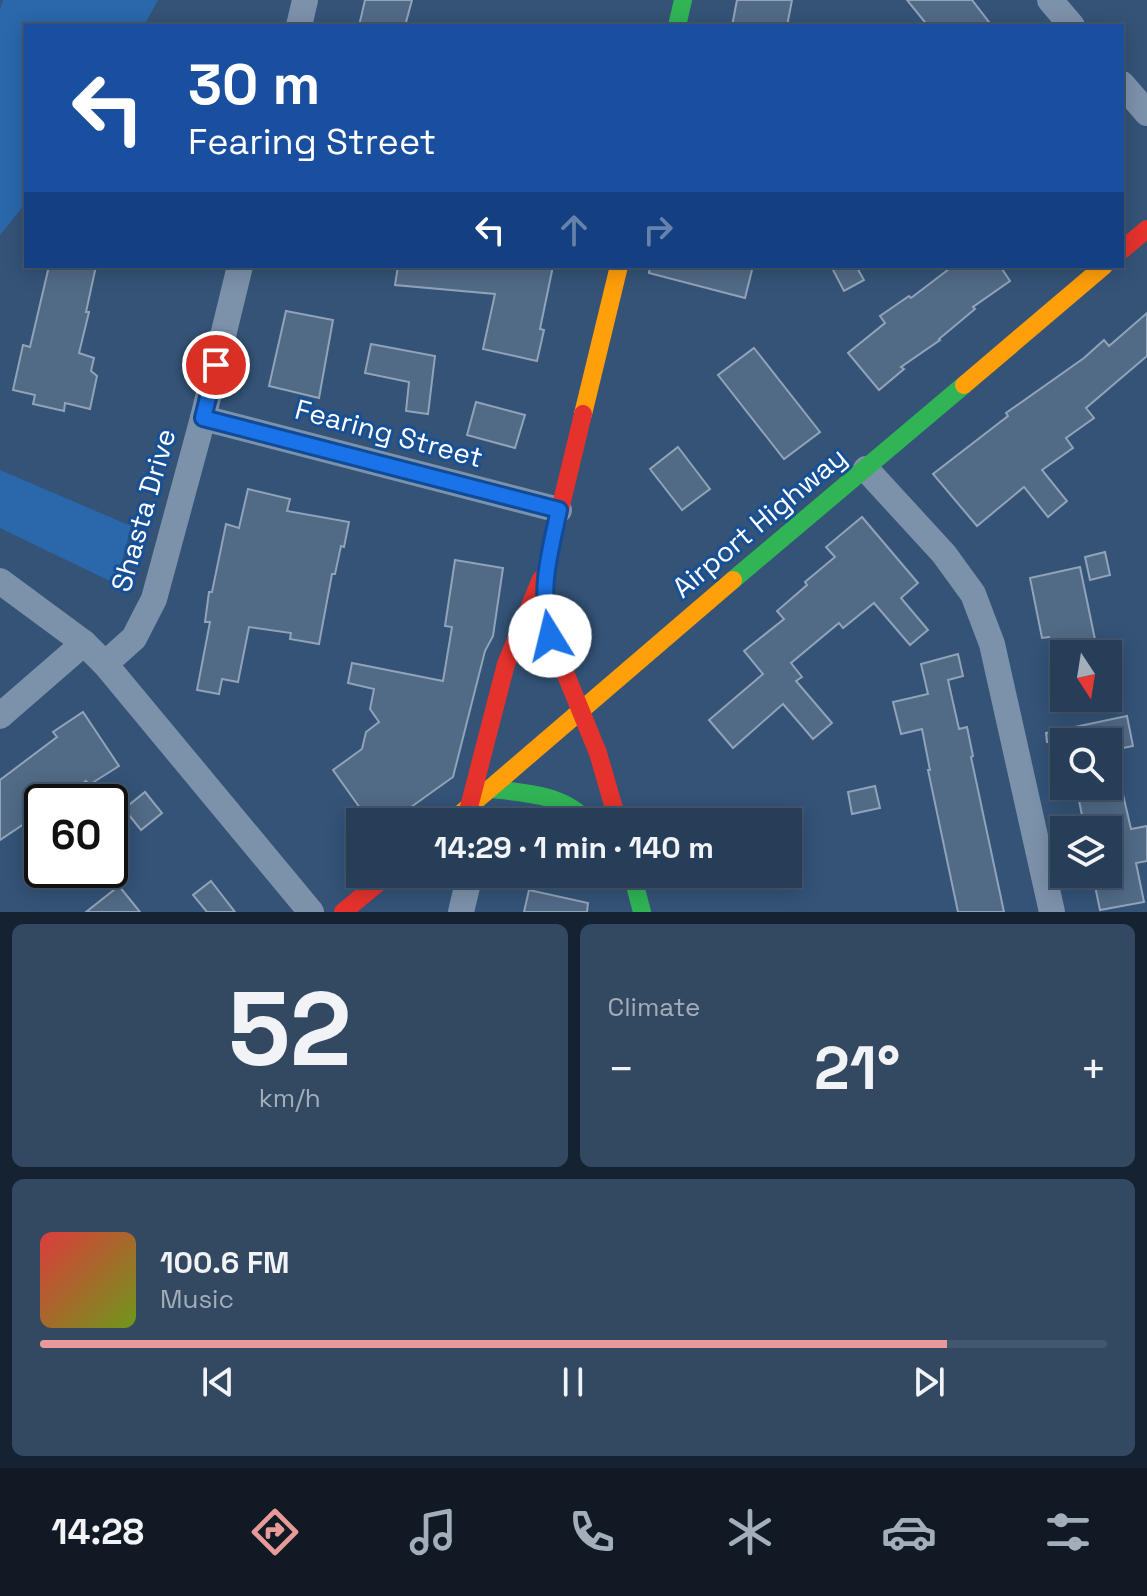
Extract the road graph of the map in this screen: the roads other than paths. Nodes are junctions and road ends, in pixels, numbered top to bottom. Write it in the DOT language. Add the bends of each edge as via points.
graph roads {
  1 [pos="305,0"];
  2 [pos="683,0"];
  3 [pos="1050,0"];
  4 [pos="299,24"];
  5 [pos="677,24"];
  6 [pos="1070,24"];
  7 [pos="1124,86"];
  8 [pos="1147,113"];
  9 [pos="1147,229"];
  10 [pos="1124,248"];
  11 [pos="240,268"];
  12 [pos="619,268"];
  13 [pos="1102,268"];
  14 [pos="203,418"];
  15 [pos="866,469"];
  16 [pos="559,510"];
  17 [pos="546,568"];
  18 [pos="0,581"];
  19 [pos="84,643"];
  20 [pos="105,664"];
  21 [pos="581,709"];
  22 [pos="0,716"];
  23 [pos="491,789"];
  24 [pos="477,808"];
  25 [pos="480,808"];
  26 [pos="573,808"];
  27 [pos="614,808"];
  28 [pos="372,888"];
  29 [pos="467,888"];
  30 [pos="629,888"];
  31 [pos="636,888"];
  32 [pos="641,908"];
  33 [pos="311,912"];
  34 [pos="343,912"];
  35 [pos="461,912"];
  36 [pos="1052,912"];
  1 -- 4 [label="street"];
  2 -- 5 [label="main road"];
  3 -- 6 [label="street"];
  7 -- 8 [label="street"];
  9 -- 10 [label="main road"];
  11 -- 14 [label="street, Shasta Drive"];
  12 -- 16 [label="main road"];
  13 -- 15 [label="main road, Airport Highway"];
  14 -- 16 [label="street, Fearing Street"];
  14 -- 20 [label="street, Shasta Drive" via="154,599 134,638"];
  15 -- 21 [label="main road, Airport Highway"];
  15 -- 36 [label="street" via="973,594 992,644"];
  16 -- 17 [label="main road"];
  17 -- 21 [label="main road" via="544,609 550,636"];
  17 -- 24 [label="main road" via="506,664"];
  18 -- 19 [label="street"];
  19 -- 20 [label="street"];
  19 -- 22 [label="street"];
  20 -- 33 [label="street"];
  21 -- 23 [label="main road, Airport Highway"];
  21 -- 27 [label="main road"];
  23 -- 25 [label="street"];
  23 -- 26 [label="main road" via="558,800"];
  28 -- 34 [label="main road"];
  29 -- 35 [label="street"];
  30 -- 32 [label="main road"];
  31 -- 32 [label="main road"];
}
